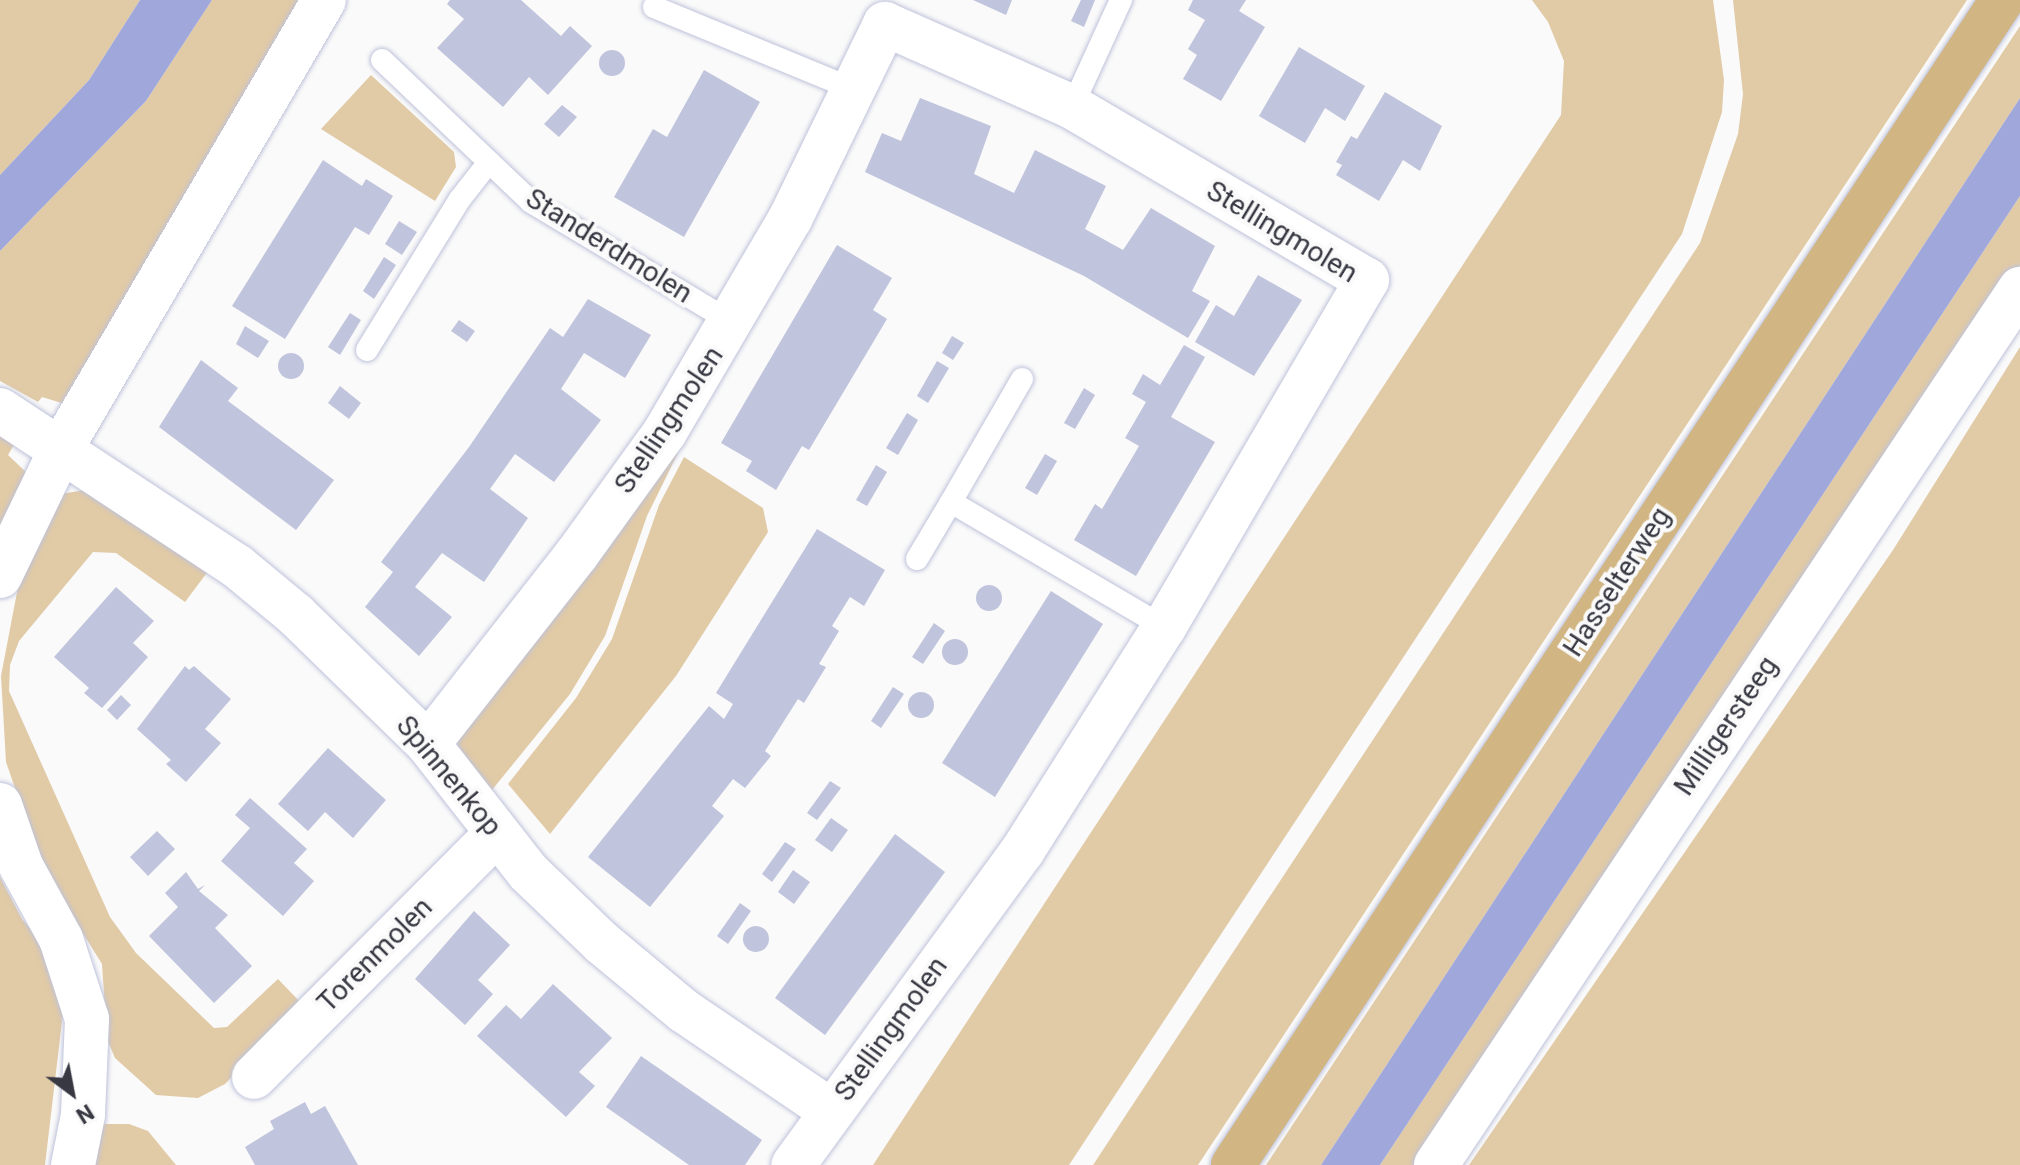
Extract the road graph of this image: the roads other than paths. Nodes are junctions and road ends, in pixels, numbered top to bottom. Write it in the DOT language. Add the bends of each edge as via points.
graph roads {
  1 [pos="324,0"];
  2 [pos="1121,0"];
  3 [pos="2002,0"];
  4 [pos="654,7"];
  5 [pos="890,12"];
  6 [pos="382,60"];
  7 [pos="855,90"];
  8 [pos="1072,107"];
  9 [pos="489,162"];
  10 [pos="2020,289"];
  11 [pos="733,323"];
  12 [pos="367,350"];
  13 [pos="1022,379"];
  14 [pos="0,410"];
  15 [pos="62,447"];
  16 [pos="951,502"];
  17 [pos="917,559"];
  18 [pos="0,576"];
  19 [pos="1164,627"];
  20 [pos="428,744"];
  21 [pos="0,805"];
  22 [pos="497,833"];
  23 [pos="254,1077"];
  24 [pos="831,1111"];
  25 [pos="73,1165"];
  26 [pos="793,1165"];
  27 [pos="1233,1165"];
  28 [pos="1436,1165"];
  1 -- 15 [label="street"];
  2 -- 8 [label="lane"];
  3 -- 27 [label="main road, Hasselterweg"];
  4 -- 7 [label="lane"];
  5 -- 7 [label="street, Stellingmolen"];
  5 -- 8 [label="street, Stellingmolen"];
  6 -- 9 [label="lane, Standerdmolen"];
  7 -- 11 [label="street, Stellingmolen"];
  8 -- 19 [label="street, Stellingmolen" via="1367,280"];
  9 -- 11 [label="lane, Standerdmolen" via="531,202"];
  9 -- 12 [label="lane" via="460,199"];
  10 -- 28 [label="street, Milligersteeg"];
  11 -- 20 [label="street, Stellingmolen" via="665,432 586,542"];
  13 -- 16 [label="lane"];
  14 -- 15 [label="street, Spinnenkop"];
  15 -- 18 [label="street"];
  15 -- 20 [label="street, Spinnenkop" via="261,585"];
  16 -- 17 [label="lane"];
  16 -- 19 [label="lane"];
  19 -- 24 [label="street, Stellingmolen" via="1023,850"];
  20 -- 22 [label="street, Spinnenkop"];
  21 -- 25 [label="street" via="21,866 61,939 87,1019 83,1115"];
  22 -- 23 [label="street, Torenmolen"];
  22 -- 24 [label="street, Spinnenkop" via="528,872 602,943 684,1011"];
  24 -- 26 [label="street"];
}
